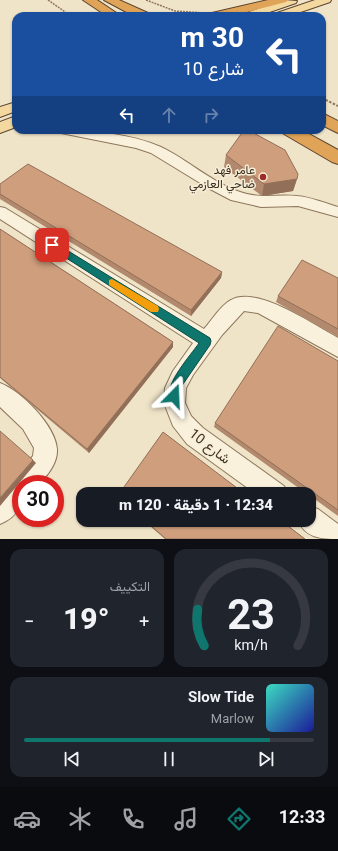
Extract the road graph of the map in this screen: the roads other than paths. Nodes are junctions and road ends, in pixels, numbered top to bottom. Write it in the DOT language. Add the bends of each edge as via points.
graph roads {
  1 [pos="79,0"];
  2 [pos="89,0"];
  3 [pos="109,0"];
  4 [pos="282,0"];
  5 [pos="295,0"];
  6 [pos="326,0"];
  7 [pos="91,12"];
  8 [pos="98,12"];
  9 [pos="108,12"];
  10 [pos="128,12"];
  11 [pos="135,12"];
  12 [pos="221,12"];
  13 [pos="259,12"];
  14 [pos="290,12"];
  15 [pos="12,108"];
  16 [pos="0,112"];
  17 [pos="326,120"];
  18 [pos="12,123"];
  19 [pos="326,125"];
  20 [pos="0,128"];
  21 [pos="338,128"];
  22 [pos="338,132"];
  23 [pos="87,134"];
  24 [pos="296,134"];
  25 [pos="338,158"];
  26 [pos="0,212"];
  27 [pos="338,212"];
  28 [pos="206,341"];
  29 [pos="338,348"];
  30 [pos="0,393"];
  31 [pos="31,475"];
  32 [pos="266,487"];
  33 [pos="12,498"];
  34 [pos="0,512"];
  35 [pos="316,523"];
  36 [pos="338,539"];
  1 -- 7 [label="highway"];
  1 -- 8 [label="highway"];
  2 -- 9 [label="highway"];
  3 -- 10 [label="highway"];
  3 -- 11 [label="highway"];
  4 -- 12 [label="highway"];
  5 -- 13 [label="main road"];
  6 -- 14 [label="main road"];
  15 -- 16 [label="main road"];
  17 -- 21 [label="highway"];
  18 -- 20 [label="main road"];
  19 -- 22 [label="highway"];
  23 -- 27 [label="street" via="139,144 156,150 236,196 261,202 298,201"];
  24 -- 25 [label="highway"];
  26 -- 28 [label="street"];
  28 -- 29 [label="street, شارع 10" via="229,312 245,303 252,303 264,307"];
  28 -- 32 [label="street, شارع 10" via="176,385 174,396 178,415 195,436"];
  30 -- 31 [label="street" via="36,428 45,444 42,462"];
  33 -- 34 [label="street"];
  35 -- 36 [label="street"];
}
